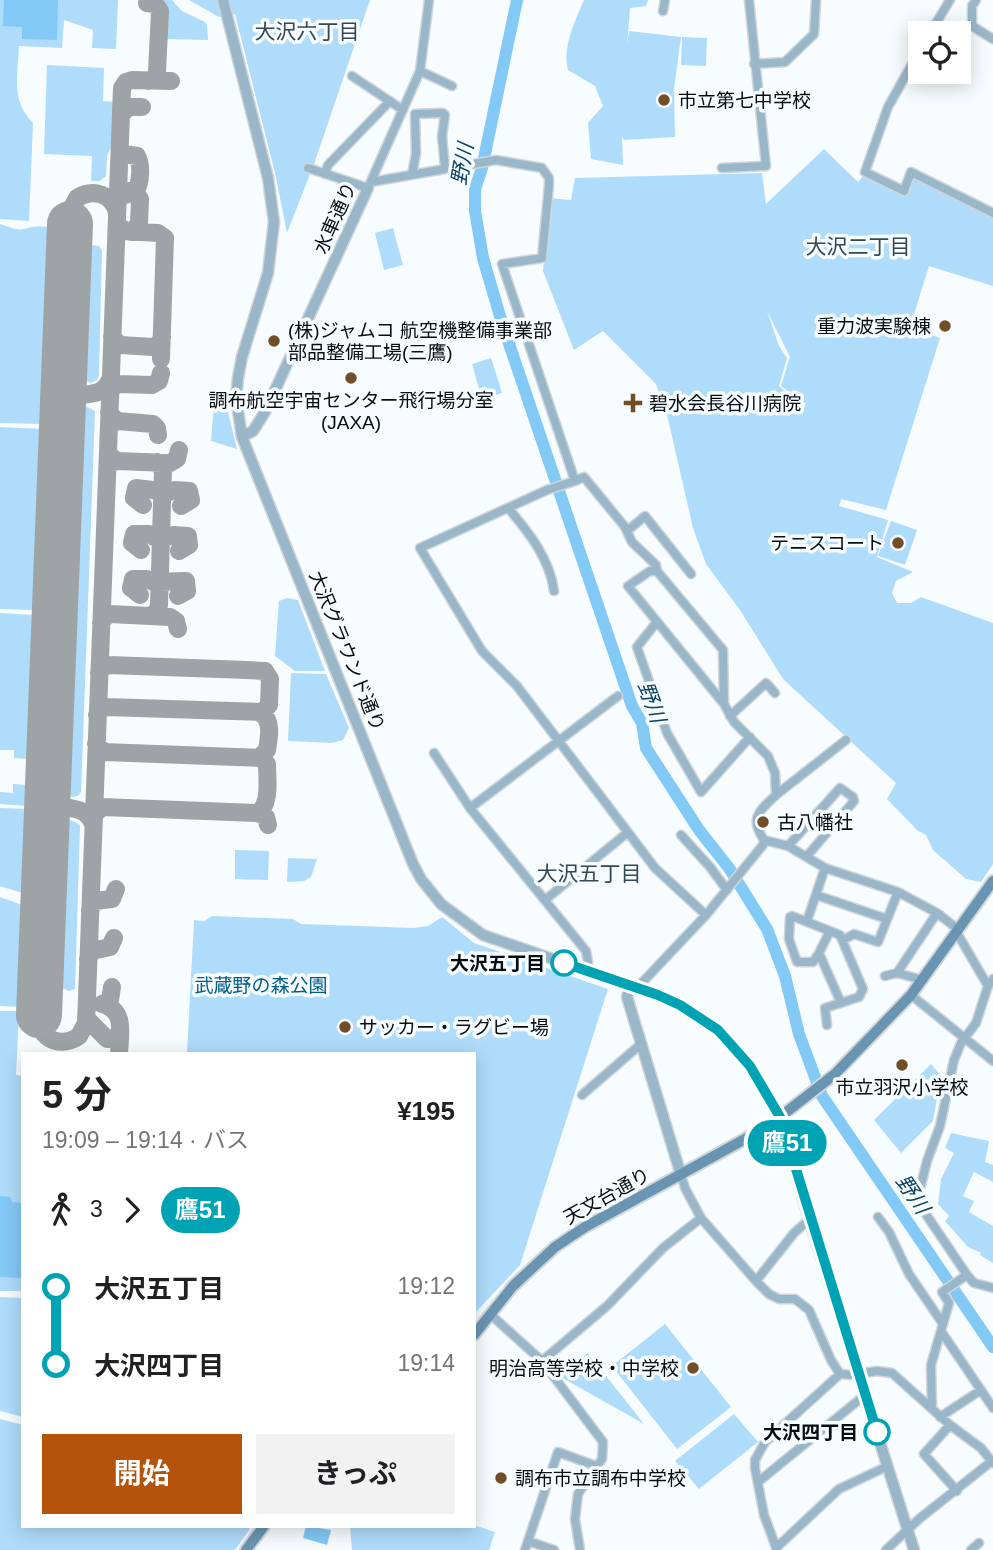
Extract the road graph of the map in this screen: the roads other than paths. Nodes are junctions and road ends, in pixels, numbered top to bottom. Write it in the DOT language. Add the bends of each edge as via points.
graph roads {
  1 [pos="223,0"];
  2 [pos="429,0"];
  3 [pos="665,0"];
  4 [pos="749,0"];
  5 [pos="816,0"];
  6 [pos="950,0"];
  7 [pos="971,2"];
  8 [pos="663,11"];
  9 [pos="937,21"];
  10 [pos="993,39"];
  11 [pos="754,64"];
  12 [pos="420,71"];
  13 [pos="908,71"];
  14 [pos="352,76"];
  15 [pos="452,86"];
  16 [pos="390,101"];
  17 [pos="403,110"];
  18 [pos="309,168"];
  19 [pos="445,168"];
  20 [pos="722,168"];
  21 [pos="325,174"];
  22 [pos="412,175"];
  23 [pos="369,185"];
  24 [pos="993,214"];
  25 [pos="242,438"];
  26 [pos="574,481"];
  27 [pos="508,508"];
  28 [pos="627,531"];
  29 [pos="657,571"];
  30 [pos="691,574"];
  31 [pos="554,590"];
  32 [pos="656,623"];
  33 [pos="775,693"];
  34 [pos="618,696"];
  35 [pos="724,704"];
  36 [pos="730,716"];
  37 [pos="750,737"];
  38 [pos="557,740"];
  39 [pos="846,740"];
  40 [pos="435,753"];
  41 [pos="776,795"];
  42 [pos="470,808"];
  43 [pos="627,833"];
  44 [pos="681,835"];
  45 [pos="764,840"];
  46 [pos="788,846"];
  47 [pos="807,856"];
  48 [pos="825,868"];
  49 [pos="993,881"];
  50 [pos="727,890"];
  51 [pos="898,892"];
  52 [pos="816,895"];
  53 [pos="545,900"];
  54 [pos="937,913"];
  55 [pos="706,915"];
  56 [pos="887,919"];
  57 [pos="807,922"];
  58 [pos="830,931"];
  59 [pos="958,932"];
  60 [pos="844,940"];
  61 [pos="819,953"];
  62 [pos="587,971"];
  63 [pos="897,973"];
  64 [pos="885,976"];
  65 [pos="923,980"];
  66 [pos="991,982"];
  67 [pos="633,987"];
  68 [pos="911,995"];
  69 [pos="841,1003"];
  70 [pos="827,1025"];
  71 [pos="964,1039"];
  72 [pos="641,1044"];
  73 [pos="993,1061"];
  74 [pos="582,1095"];
  75 [pos="780,1117"];
  76 [pos="681,1175"];
  77 [pos="702,1217"];
  78 [pos="878,1217"];
  79 [pos="810,1220"];
  80 [pos="966,1276"];
  81 [pos="756,1281"];
  82 [pos="993,1288"];
  83 [pos="490,1314"];
  84 [pos="942,1327"];
  85 [pos="476,1332"];
  86 [pos="542,1361"];
  87 [pos="859,1373"];
  88 [pos="840,1374"];
  89 [pos="981,1390"];
  90 [pos="865,1395"];
  91 [pos="993,1408"];
  92 [pos="932,1409"];
  93 [pos="940,1417"];
  94 [pos="950,1425"];
  95 [pos="993,1462"];
  96 [pos="596,1466"];
  97 [pos="888,1466"];
  98 [pos="758,1482"];
  99 [pos="957,1491"];
  100 [pos="262,1528"];
  101 [pos="908,1530"];
  102 [pos="979,1543"];
  103 [pos="527,1546"];
  104 [pos="776,1549"];
  105 [pos="246,1550"];
  106 [pos="554,1550"];
  107 [pos="580,1550"];
  108 [pos="886,1550"];
  109 [pos="914,1550"];
  110 [pos="971,1550"];
  1 -- 25 [label="street, 大沢グラウンド通り" via="268,178 274,222 268,273 238,378"];
  2 -- 12 [label="street, 水車通り"];
  3 -- 8 [label="street"];
  4 -- 11 [label="street"];
  5 -- 11 [label="street" via="814,34 785,62"];
  6 -- 9 [label="street"];
  7 -- 10 [label="street" via="972,26"];
  11 -- 20 [label="street" via="766,166"];
  12 -- 15 [label="street"];
  12 -- 17 [label="street, 水車通り"];
  13 -- 24 [label="street" via="888,107 865,172 904,191 911,172"];
  14 -- 16 [label="street"];
  16 -- 17 [label="street"];
  16 -- 21 [label="street" via="328,165"];
  17 -- 23 [label="street, 水車通り"];
  18 -- 21 [label="street"];
  19 -- 22 [label="street"];
  19 -- 22 [label="street" via="445,115 415,114"];
  19 -- 26 [label="street" via="492,161 542,168 549,178 542,258 502,264"];
  21 -- 23 [label="street"];
  22 -- 23 [label="street"];
  23 -- 25 [label="street, 水車通り" via="265,412 253,431"];
  25 -- 62 [label="street, 大沢グラウンド通り" via="421,879 441,904 482,935"];
  26 -- 27 [label="street"];
  26 -- 28 [label="street" via="584,477"];
  27 -- 31 [label="street" via="530,534"];
  27 -- 38 [label="street" via="420,548 482,650 517,686"];
  28 -- 29 [label="street"];
  28 -- 30 [label="street" via="645,516"];
  29 -- 32 [label="street" via="628,586"];
  29 -- 35 [label="street" via="723,650"];
  32 -- 35 [label="street"];
  32 -- 37 [label="street" via="637,647 667,733 701,792"];
  33 -- 36 [label="street" via="766,683"];
  34 -- 38 [label="street"];
  35 -- 36 [label="street"];
  36 -- 37 [label="street"];
  37 -- 41 [label="street" via="768,756"];
  38 -- 42 [label="street"];
  38 -- 43 [label="street"];
  39 -- 41 [label="street"];
  40 -- 42 [label="street"];
  41 -- 45 [label="street" via="755,821"];
  42 -- 53 [label="street"];
  43 -- 53 [label="street"];
  43 -- 55 [label="street" via="655,868"];
  44 -- 50 [label="street"];
  45 -- 46 [label="street"];
  45 -- 50 [label="street"];
  46 -- 47 [label="street"];
  46 -- 47 [label="street" via="843,789 854,801"];
  47 -- 48 [label="street"];
  48 -- 51 [label="street"];
  48 -- 52 [label="street"];
  49 -- 59 [label="main road"];
  50 -- 55 [label="street"];
  51 -- 54 [label="street"];
  51 -- 56 [label="street"];
  52 -- 56 [label="street"];
  52 -- 57 [label="street"];
  53 -- 62 [label="street" via="586,951"];
  54 -- 59 [label="street"];
  54 -- 63 [label="street"];
  55 -- 67 [label="street"];
  56 -- 60 [label="street" via="878,942 854,934"];
  57 -- 58 [label="street"];
  57 -- 61 [label="street" via="790,917 789,939 797,962 813,962"];
  58 -- 60 [label="street"];
  58 -- 61 [label="street"];
  59 -- 65 [label="main road"];
  59 -- 66 [label="street"];
  60 -- 69 [label="street" via="863,989 859,997"];
  61 -- 69 [label="street"];
  62 -- 67 [label="street, 大沢グラウンド通り"];
  63 -- 64 [label="street"];
  63 -- 65 [label="street"];
  65 -- 68 [label="main road"];
  66 -- 71 [label="street" via="976,1023"];
  67 -- 72 [label="street" via="627,996"];
  67 -- 75 [label="street, 大沢グラウンド通り" via="680,1005 718,1030 741,1054"];
  68 -- 71 [label="street"];
  68 -- 75 [label="main road, 天文台通り" via="832,1076"];
  69 -- 70 [label="street" via="825,1008"];
  71 -- 73 [label="street"];
  71 -- 80 [label="street" via="954,1060 917,1200"];
  72 -- 74 [label="street"];
  72 -- 76 [label="street"];
  75 -- 76 [label="main road, 天文台通り"];
  75 -- 79 [label="street, 大沢グラウンド通り"];
  76 -- 77 [label="street"];
  76 -- 83 [label="main road, 天文台通り" via="555,1247"];
  77 -- 81 [label="street"];
  77 -- 86 [label="street"];
  78 -- 84 [label="street"];
  79 -- 81 [label="street"];
  79 -- 87 [label="street, 大沢グラウンド通り"];
  80 -- 82 [label="street"];
  80 -- 84 [label="street" via="942,1292 950,1303"];
  81 -- 88 [label="street" via="769,1294 795,1299 809,1310"];
  83 -- 85 [label="main road, 天文台通り"];
  83 -- 86 [label="street"];
  84 -- 89 [label="street"];
  84 -- 92 [label="street" via="930,1373"];
  86 -- 96 [label="street" via="603,1442"];
  87 -- 88 [label="street"];
  87 -- 90 [label="street, 大沢グラウンド通り"];
  87 -- 92 [label="street" via="892,1373"];
  88 -- 98 [label="street" via="765,1442 755,1460"];
  89 -- 91 [label="street"];
  89 -- 93 [label="street"];
  90 -- 97 [label="street, 大沢グラウンド通り"];
  90 -- 98 [label="street"];
  92 -- 93 [label="street"];
  93 -- 94 [label="street"];
  94 -- 95 [label="street"];
  94 -- 99 [label="street" via="924,1454"];
  95 -- 99 [label="street"];
  96 -- 103 [label="street" via="558,1452"];
  96 -- 107 [label="street" via="578,1494 575,1519"];
  97 -- 101 [label="street, 大沢グラウンド通り"];
  97 -- 104 [label="street" via="839,1489"];
  98 -- 104 [label="street"];
  99 -- 101 [label="street"];
  100 -- 105 [label="main road"];
  101 -- 108 [label="street"];
  101 -- 109 [label="street, 大沢グラウンド通り"];
  102 -- 110 [label="street"];
  103 -- 106 [label="street"];
}
